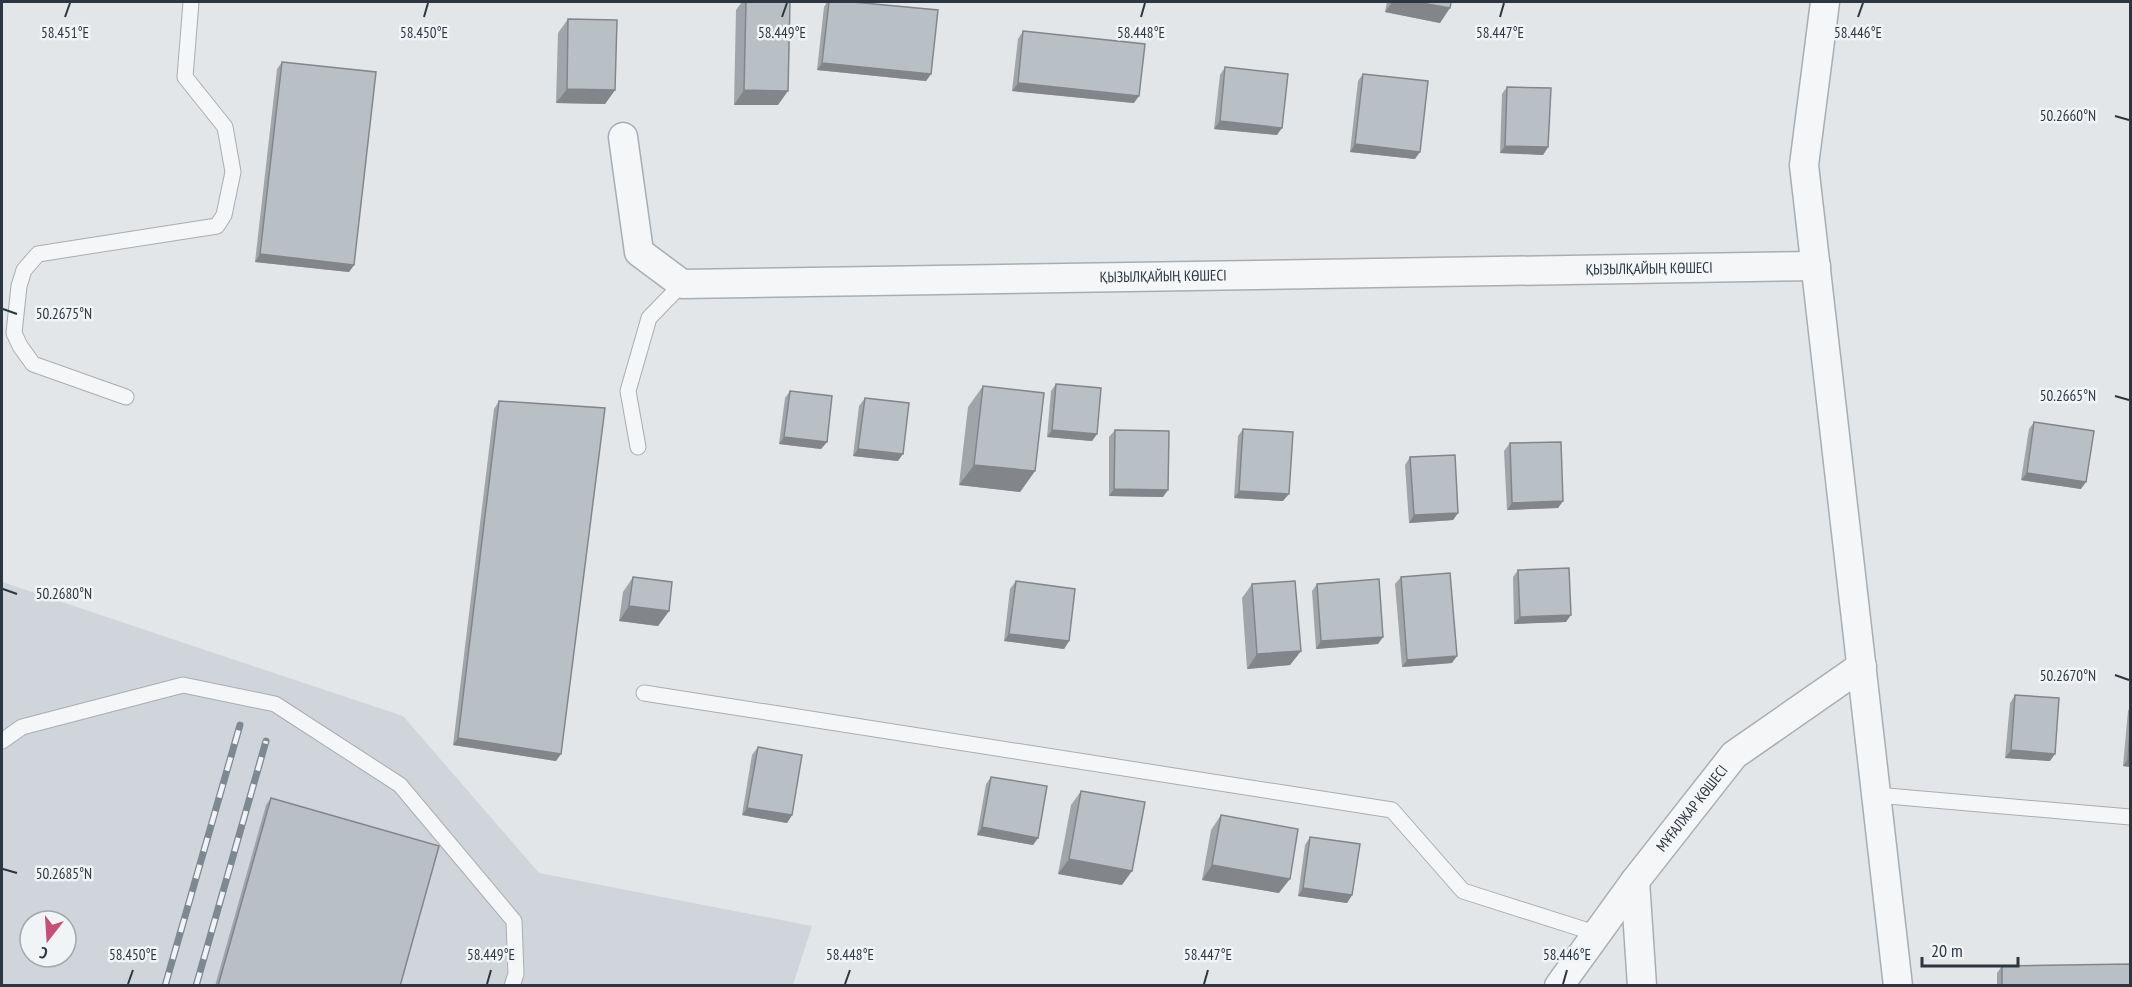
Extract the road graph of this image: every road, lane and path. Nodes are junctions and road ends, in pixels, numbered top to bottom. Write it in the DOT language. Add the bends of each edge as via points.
graph roads {
  1 [pos="191,2"];
  2 [pos="1825,2"];
  3 [pos="623,136"];
  4 [pos="1816,266"];
  5 [pos="682,284"];
  6 [pos="126,397"];
  7 [pos="638,447"];
  8 [pos="1862,666"];
  9 [pos="644,693"];
  10 [pos="2,741"];
  11 [pos="1876,795"];
  12 [pos="2130,817"];
  13 [pos="1635,881"];
  14 [pos="1598,934"];
  15 [pos="512,986"];
  16 [pos="1559,986"];
  17 [pos="1642,986"];
  18 [pos="1898,986"];
  1 -- 6 [label="lane" via="185,77 225,127 233,172 224,215 217,226 38,254 24,270 19,286 14,333 33,364"];
  2 -- 4 [label="street" via="1804,165"];
  3 -- 5 [label="street" via="639,252"];
  4 -- 5 [label="street, ҚЫЗЫЛҚАЙЫҢ КӨШЕСІ"];
  4 -- 8 [label="street"];
  5 -- 7 [label="lane" via="649,318 628,391"];
  8 -- 11 [label="street"];
  8 -- 13 [label="street, МҰҒАЛЖАР КӨШЕСІ" via="1734,755"];
  9 -- 14 [label="lane" via="1392,810 1463,891"];
  10 -- 15 [label="lane" via="22,727 183,686 275,704 400,785 514,921 516,974"];
  11 -- 12 [label="lane"];
  11 -- 18 [label="street"];
  13 -- 14 [label="street, МҰҒАЛЖАР КӨШЕСІ"];
  13 -- 17 [label="street"];
  14 -- 16 [label="street, МҰҒАЛЖАР КӨШЕСІ"];
}
